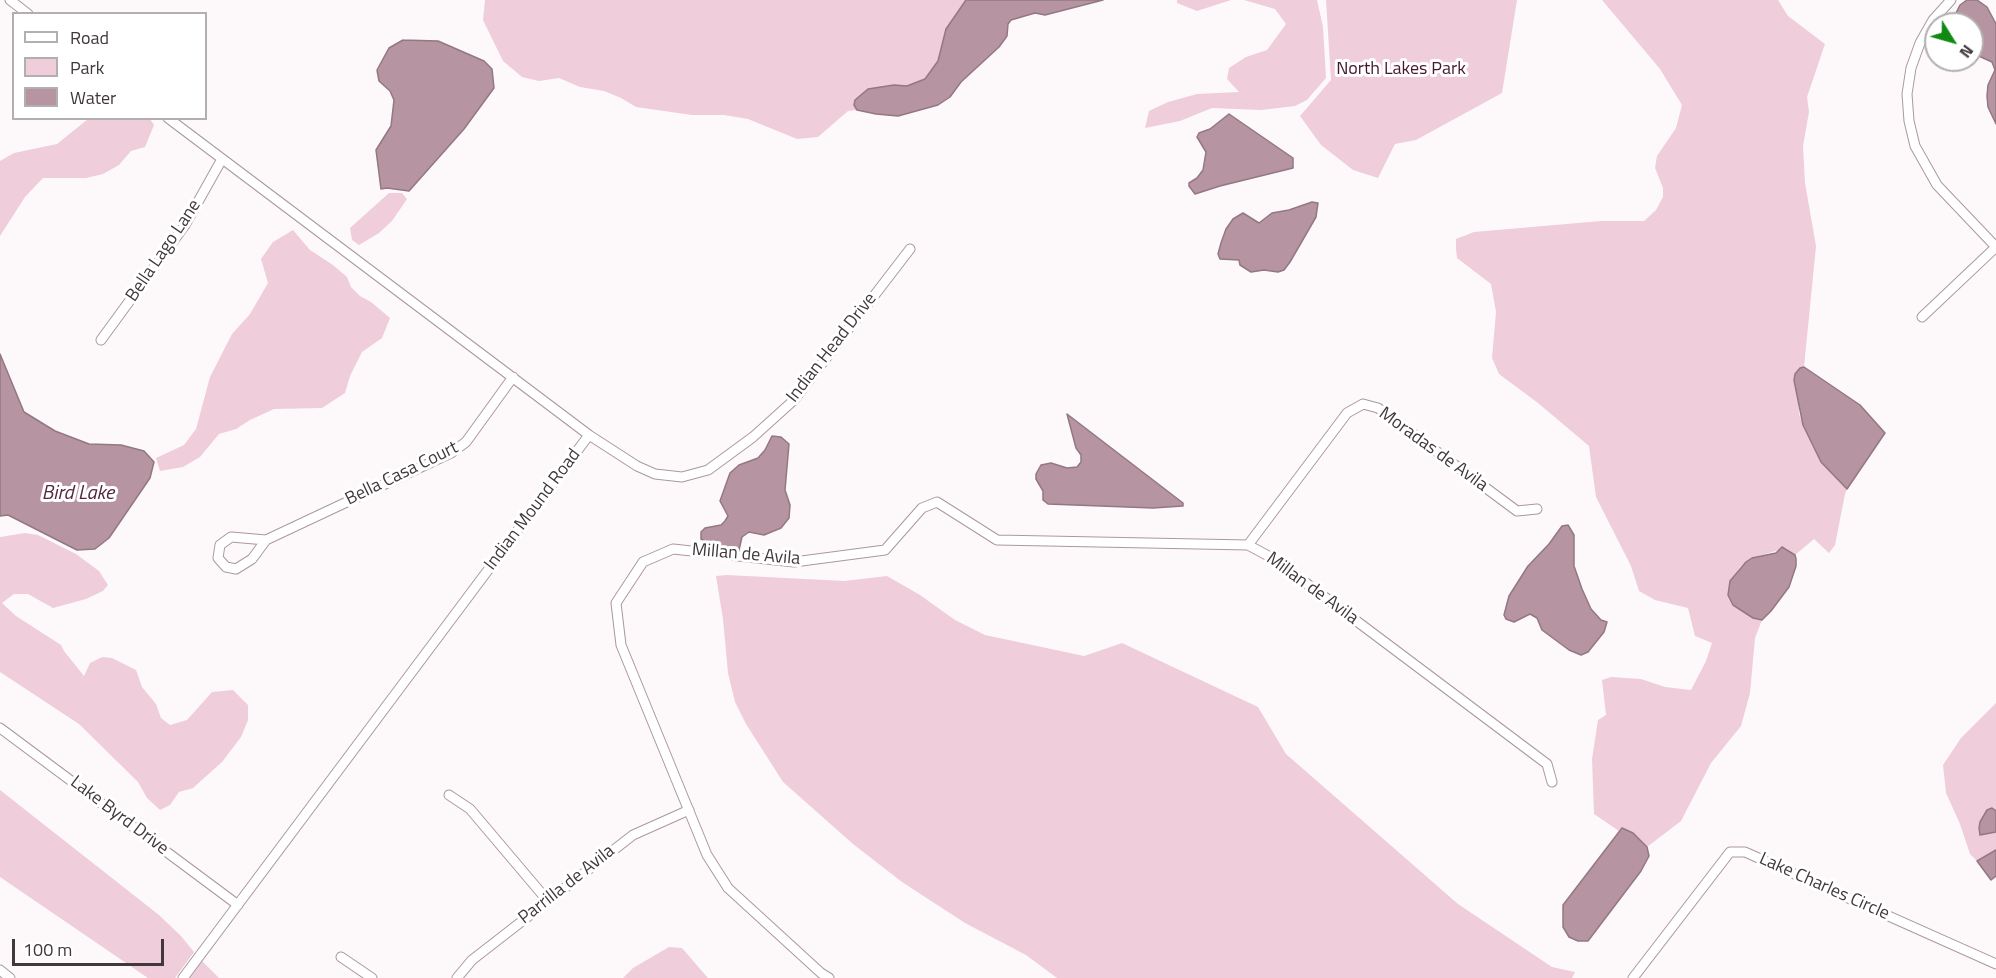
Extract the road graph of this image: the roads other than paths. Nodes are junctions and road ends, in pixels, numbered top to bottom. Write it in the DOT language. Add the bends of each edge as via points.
graph roads {
  1 [pos="10,0"];
  2 [pos="1951,0"];
  3 [pos="25,12"];
  4 [pos="171,120"];
  5 [pos="222,159"];
  6 [pos="1996,247"];
  7 [pos="910,249"];
  8 [pos="1922,317"];
  9 [pos="101,340"];
  10 [pos="513,378"];
  11 [pos="589,435"];
  12 [pos="1537,509"];
  13 [pos="266,540"];
  14 [pos="1248,546"];
  15 [pos="0,728"];
  16 [pos="1552,782"];
  17 [pos="449,795"];
  18 [pos="689,810"];
  19 [pos="547,900"];
  20 [pos="238,905"];
  21 [pos="341,957"];
  22 [pos="1996,964"];
  23 [pos="0,970"];
  24 [pos="10,978"];
  25 [pos="183,978"];
  26 [pos="372,978"];
  27 [pos="457,978"];
  28 [pos="829,978"];
  29 [pos="1633,978"];
  1 -- 3 [label="street"];
  2 -- 6 [label="street" via="1933,20 1914,60 1907,94 1909,121 1915,146 1937,185"];
  4 -- 5 [label="street, Indian Mound Road"];
  5 -- 9 [label="street, Bella Lago Lane" via="185,225"];
  5 -- 10 [label="street, Indian Mound Road"];
  6 -- 8 [label="street"];
  7 -- 11 [label="street, Indian Head Drive" via="794,400 708,470 682,477 655,474"];
  10 -- 11 [label="street, Indian Mound Road"];
  10 -- 13 [label="street, Bella Casa Court" via="466,442 451,453"];
  11 -- 20 [label="street, Indian Mound Road"];
  12 -- 14 [label="street, Moradas de Avila" via="1517,511 1378,408 1362,404 1347,413"];
  13 -- 13 [label="street, Bella Casa Court" via="231,537 220,545 218,558 226,567 236,569 252,559"];
  14 -- 16 [label="street, Millan de Avila" via="1274,559 1547,764"];
  14 -- 18 [label="street, Millan de Avila" via="997,540 937,502 922,508 885,550 794,562 673,549 643,562 616,603 621,645"];
  15 -- 20 [label="street, Lake Byrd Drive"];
  17 -- 19 [label="street" via="470,809"];
  18 -- 19 [label="street, Parrilla de Avila" via="633,834"];
  18 -- 28 [label="street, Millan de Avila" via="707,855 728,888"];
  19 -- 27 [label="street, Parrilla de Avila" via="472,960"];
  20 -- 25 [label="street, Indian Mound Road"];
  21 -- 26 [label="street"];
  22 -- 29 [label="street, Lake Charles Circle" via="1745,852 1730,852"];
  23 -- 24 [label="street"];
}
